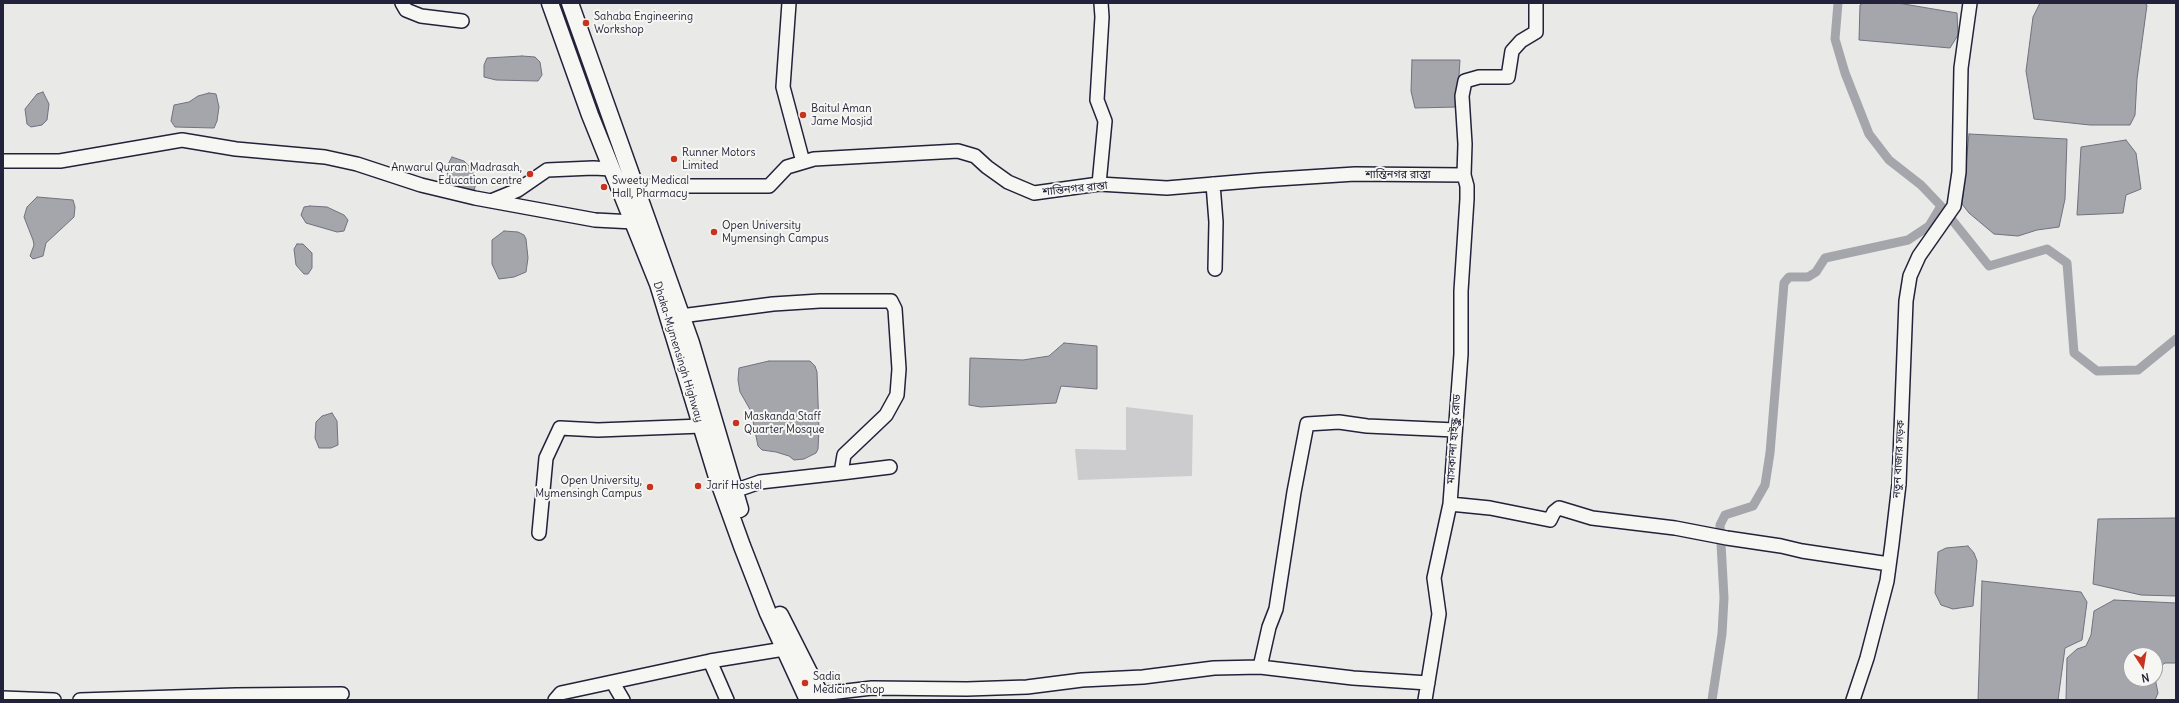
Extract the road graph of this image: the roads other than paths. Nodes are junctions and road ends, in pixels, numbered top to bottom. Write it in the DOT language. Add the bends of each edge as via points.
graph roads {
  1 [pos="402,3"];
  2 [pos="550,3"];
  3 [pos="570,3"];
  4 [pos="789,3"];
  5 [pos="1101,3"];
  6 [pos="1536,3"];
  7 [pos="1970,3"];
  8 [pos="462,21"];
  9 [pos="3,161"];
  10 [pos="803,162"];
  11 [pos="612,170"];
  12 [pos="1464,175"];
  13 [pos="1100,184"];
  14 [pos="1212,184"];
  15 [pos="635,186"];
  16 [pos="491,201"];
  17 [pos="634,222"];
  18 [pos="1215,269"];
  19 [pos="681,316"];
  20 [pos="702,426"];
  21 [pos="1455,430"];
  22 [pos="890,467"];
  23 [pos="840,473"];
  24 [pos="734,491"];
  25 [pos="1450,504"];
  26 [pos="539,533"];
  27 [pos="1889,564"];
  28 [pos="784,649"];
  29 [pos="710,661"];
  30 [pos="1260,667"];
  31 [pos="613,682"];
  32 [pos="1428,683"];
  33 [pos="342,694"];
  34 [pos="3,698"];
  35 [pos="817,698"];
  36 [pos="54,700"];
  37 [pos="80,700"];
  38 [pos="555,700"];
  39 [pos="623,700"];
  40 [pos="727,700"];
  41 [pos="1425,700"];
  42 [pos="1853,700"];
  1 -- 8 [label="street" via="406,10 421,16"];
  2 -- 11 [label="main road, Dhaka-Mymensingh Highway"];
  3 -- 15 [label="main road, Dhaka-Mymensingh Highway"];
  4 -- 10 [label="street" via="783,87"];
  5 -- 13 [label="street" via="1097,100 1104,121"];
  6 -- 12 [label="street, মাসকান্দা হাইস্কুল রোড" via="1536,32 1521,41 1512,51 1508,78 1479,77 1465,81 1462,96"];
  7 -- 27 [label="street, নতুন বাজার সড়ক" via="1961,68 1959,172 1954,206 1919,256 1910,276 1906,301 1899,484"];
  9 -- 16 [label="street" via="60,161 182,140 357,164 421,185"];
  10 -- 13 [label="street, শান্তিনগর রাস্তা" via="814,159 958,151 975,156 1008,182 1034,193"];
  10 -- 15 [label="street, শান্তিনগর রাস্তা" via="787,167 769,186"];
  11 -- 16 [label="street" via="547,170 518,190"];
  11 -- 17 [label="main road, Dhaka-Mymensingh Highway"];
  12 -- 14 [label="street, শান্তিনগর রাস্তা" via="1355,174"];
  12 -- 21 [label="street, মাসকান্দা হাইস্কুল রোড" via="1467,199 1461,291 1461,354"];
  13 -- 14 [label="street, শান্তিনগর রাস্তা" via="1166,188"];
  14 -- 18 [label="street" via="1216,222"];
  15 -- 19 [label="main road, Dhaka-Mymensingh Highway"];
  16 -- 17 [label="street" via="595,220"];
  17 -- 20 [label="main road, Dhaka-Mymensingh Highway" via="658,284"];
  19 -- 23 [label="street" via="773,304 891,301 895,309 898,395 886,415 844,455"];
  19 -- 24 [label="main road, Dhaka-Mymensingh Highway"];
  20 -- 26 [label="street" via="598,430 560,428 546,458"];
  20 -- 28 [label="main road, Dhaka-Mymensingh Highway" via="716,474"];
  21 -- 25 [label="street, মাসকান্দা হাইস্কুল রোড"];
  21 -- 30 [label="street" via="1367,426 1338,422 1307,424 1276,609"];
  22 -- 23 [label="street"];
  23 -- 24 [label="street" via="760,482"];
  24 -- 35 [label="main road, Dhaka-Mymensingh Highway" via="772,600"];
  25 -- 27 [label="street" via="1490,508 1550,520 1554,512 1560,508 1592,518 1682,529"];
  25 -- 32 [label="street, মাসকান্দা হাইস্কুল রোড" via="1434,578 1439,614"];
  27 -- 42 [label="street, নতুন বাজার সড়ক" via="1867,658"];
  28 -- 29 [label="street"];
  28 -- 35 [label="main road, Dhaka-Mymensingh Highway"];
  29 -- 31 [label="street"];
  29 -- 40 [label="street"];
  30 -- 32 [label="street" via="1331,676"];
  30 -- 35 [label="street" via="1214,668 1027,687 872,688"];
  31 -- 38 [label="street" via="561,693"];
  31 -- 39 [label="street"];
  32 -- 41 [label="street, মাসকান্দা হাইস্কুল রোড"];
  33 -- 37 [label="street"];
  34 -- 36 [label="street"];
}
